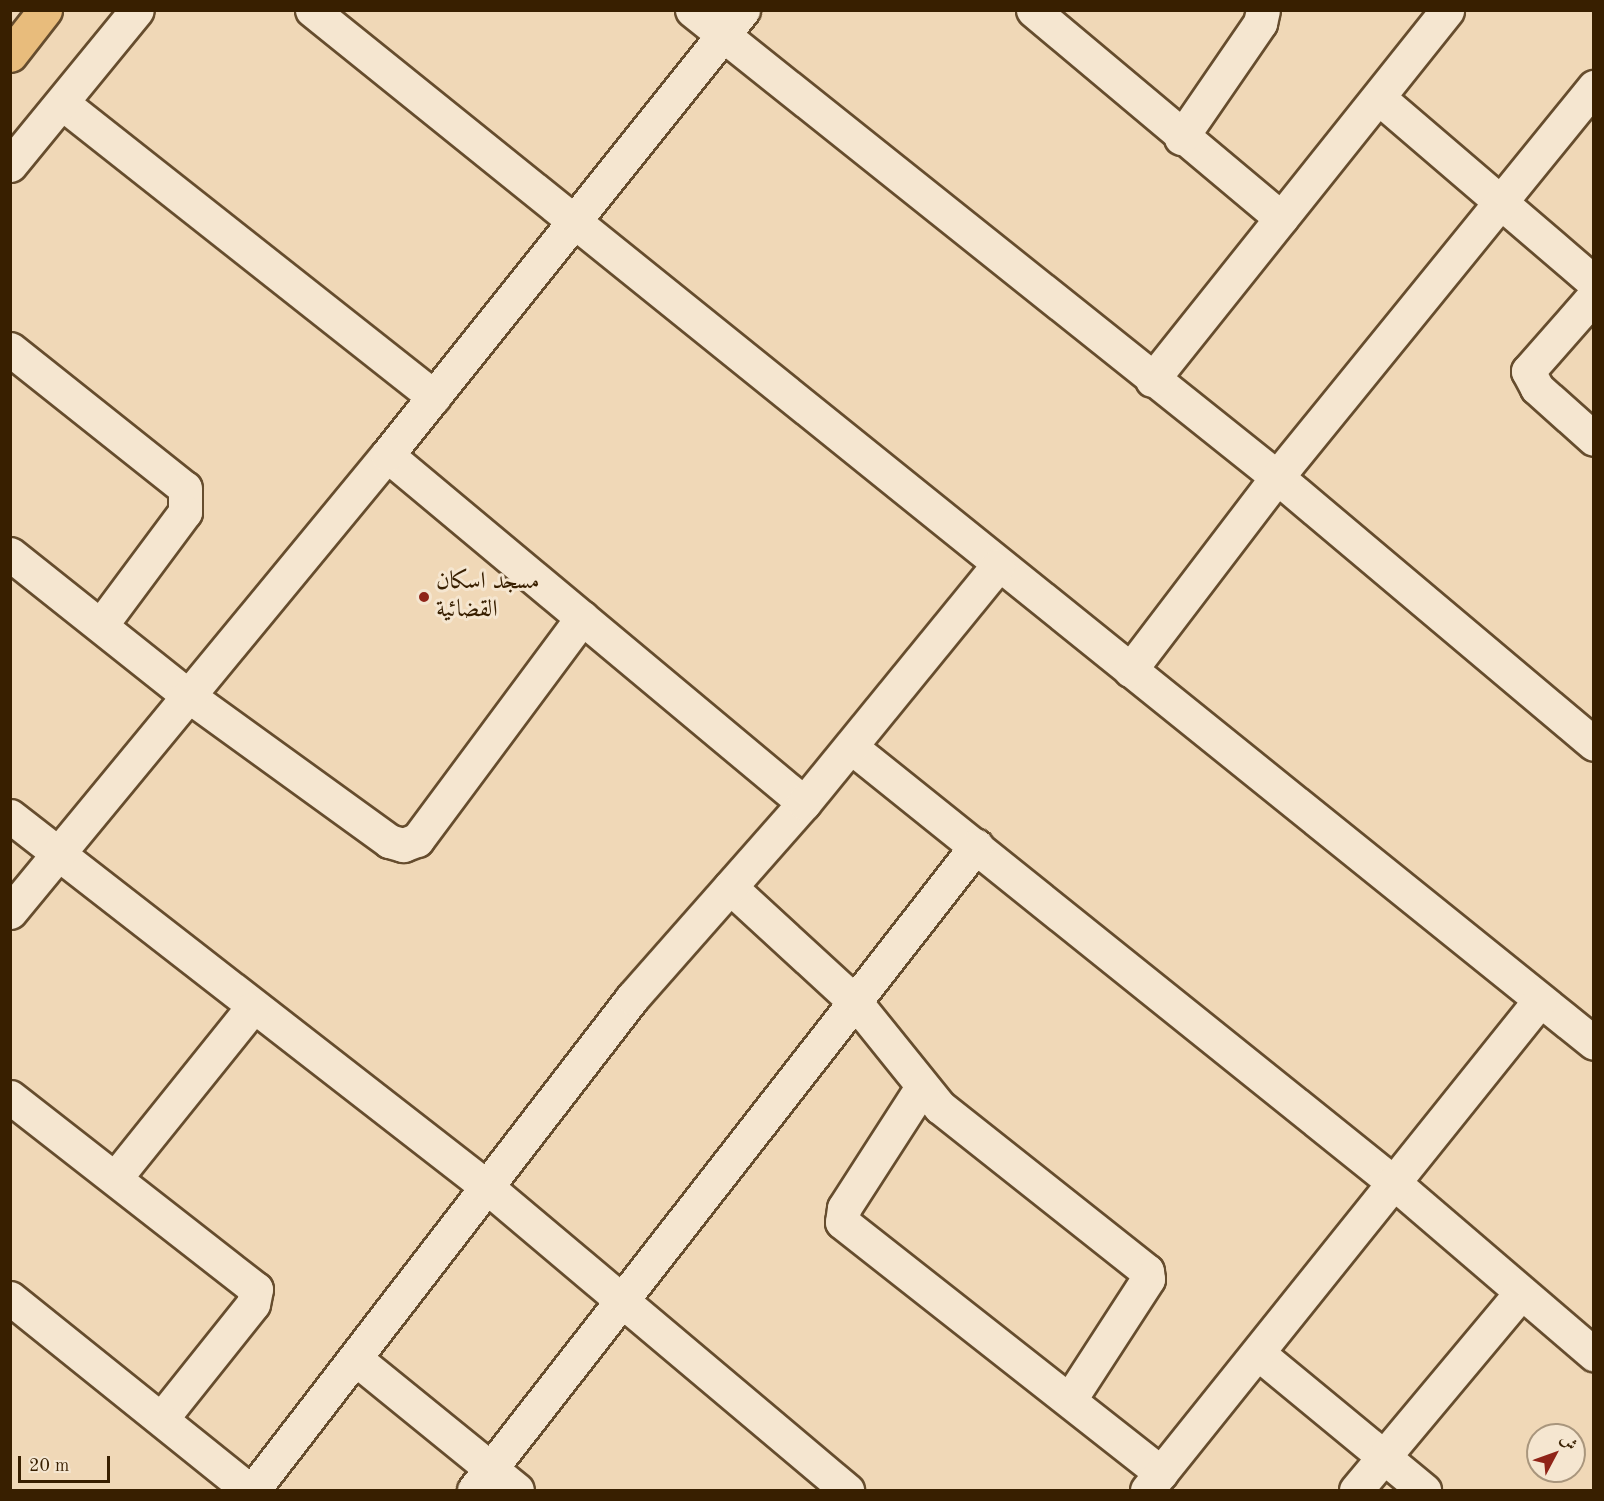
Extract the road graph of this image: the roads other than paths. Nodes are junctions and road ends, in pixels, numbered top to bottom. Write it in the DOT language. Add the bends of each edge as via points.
graph roads {
  1 [pos="45,10"];
  2 [pos="137,10"];
  3 [pos="312,10"];
  4 [pos="692,10"];
  5 [pos="743,10"];
  6 [pos="1033,10"];
  7 [pos="1263,10"];
  8 [pos="1448,10"];
  9 [pos="722,36"];
  10 [pos="10,55"];
  11 [pos="1593,87"];
  12 [pos="1379,98"];
  13 [pos="62,103"];
  14 [pos="1181,138"];
  15 [pos="10,165"];
  16 [pos="1502,202"];
  17 [pos="1281,218"];
  18 [pos="575,221"];
  19 [pos="1593,282"];
  20 [pos="1593,296"];
  21 [pos="10,349"];
  22 [pos="1152,380"];
  23 [pos="434,396"];
  24 [pos="1593,439"];
  25 [pos="387,455"];
  26 [pos="1277,477"];
  27 [pos="10,554"];
  28 [pos="997,566"];
  29 [pos="582,618"];
  30 [pos="101,625"];
  31 [pos="1130,670"];
  32 [pos="186,694"];
  33 [pos="1593,744"];
  34 [pos="851,747"];
  35 [pos="804,803"];
  36 [pos="10,816"];
  37 [pos="976,846"];
  38 [pos="56,853"];
  39 [pos="730,887"];
  40 [pos="10,912"];
  41 [pos="1540,1000"];
  42 [pos="856,1003"];
  43 [pos="251,1009"];
  44 [pos="1593,1043"];
  45 [pos="922,1086"];
  46 [pos="10,1097"];
  47 [pos="116,1177"];
  48 [pos="1394,1182"];
  49 [pos="487,1187"];
  50 [pos="1521,1293"];
  51 [pos="10,1298"];
  52 [pos="622,1301"];
  53 [pos="1259,1354"];
  54 [pos="1593,1354"];
  55 [pos="357,1360"];
  56 [pos="1070,1399"];
  57 [pos="162,1418"];
  58 [pos="1384,1455"];
  59 [pos="484,1480"];
  60 [pos="1154,1482"];
  61 [pos="251,1491"];
  62 [pos="517,1491"];
  63 [pos="847,1491"];
  64 [pos="1356,1491"];
  65 [pos="1424,1491"];
  1 -- 10 [label="highway"];
  2 -- 13 [label="street"];
  3 -- 18 [label="street"];
  4 -- 9 [label="street"];
  5 -- 9 [label="street"];
  6 -- 14 [label="street"];
  7 -- 14 [label="street" via="1260,23"];
  8 -- 12 [label="street"];
  9 -- 18 [label="street"];
  9 -- 22 [label="street"];
  11 -- 16 [label="street"];
  12 -- 16 [label="street"];
  12 -- 17 [label="street"];
  13 -- 15 [label="street"];
  13 -- 23 [label="street"];
  14 -- 17 [label="street"];
  16 -- 19 [label="street"];
  16 -- 26 [label="street"];
  17 -- 22 [label="street"];
  18 -- 23 [label="street"];
  18 -- 28 [label="street"];
  20 -- 24 [label="street" via="1528,371 1537,388"];
  21 -- 30 [label="street" via="185,488 185,512"];
  22 -- 26 [label="street"];
  23 -- 25 [label="street"];
  25 -- 29 [label="street"];
  25 -- 32 [label="street"];
  26 -- 31 [label="street"];
  26 -- 33 [label="street"];
  27 -- 30 [label="street"];
  28 -- 31 [label="street"];
  28 -- 34 [label="street"];
  29 -- 32 [label="street" via="411,844 389,841"];
  29 -- 35 [label="street"];
  30 -- 32 [label="street"];
  31 -- 41 [label="street"];
  32 -- 38 [label="street"];
  34 -- 35 [label="street"];
  34 -- 37 [label="street"];
  35 -- 39 [label="street"];
  36 -- 38 [label="street"];
  37 -- 42 [label="street"];
  37 -- 48 [label="street"];
  38 -- 40 [label="street"];
  38 -- 43 [label="street"];
  39 -- 42 [label="street"];
  39 -- 49 [label="street" via="632,998"];
  41 -- 44 [label="street"];
  41 -- 48 [label="street"];
  42 -- 45 [label="street"];
  42 -- 52 [label="street"];
  43 -- 47 [label="street"];
  43 -- 49 [label="street"];
  45 -- 56 [label="street" via="1147,1270 1148,1280"];
  45 -- 56 [label="street" via="844,1208 843,1222"];
  46 -- 47 [label="street"];
  47 -- 57 [label="street" via="256,1289 253,1304"];
  48 -- 50 [label="street"];
  48 -- 53 [label="street"];
  49 -- 52 [label="street"];
  49 -- 55 [label="street"];
  50 -- 54 [label="street"];
  50 -- 58 [label="street"];
  51 -- 57 [label="street"];
  52 -- 59 [label="street"];
  52 -- 63 [label="street"];
  53 -- 58 [label="street"];
  53 -- 60 [label="street"];
  55 -- 59 [label="street"];
  55 -- 61 [label="street"];
  56 -- 60 [label="street"];
  57 -- 61 [label="street"];
  58 -- 64 [label="street"];
  58 -- 65 [label="street"];
  59 -- 62 [label="street"];
}
